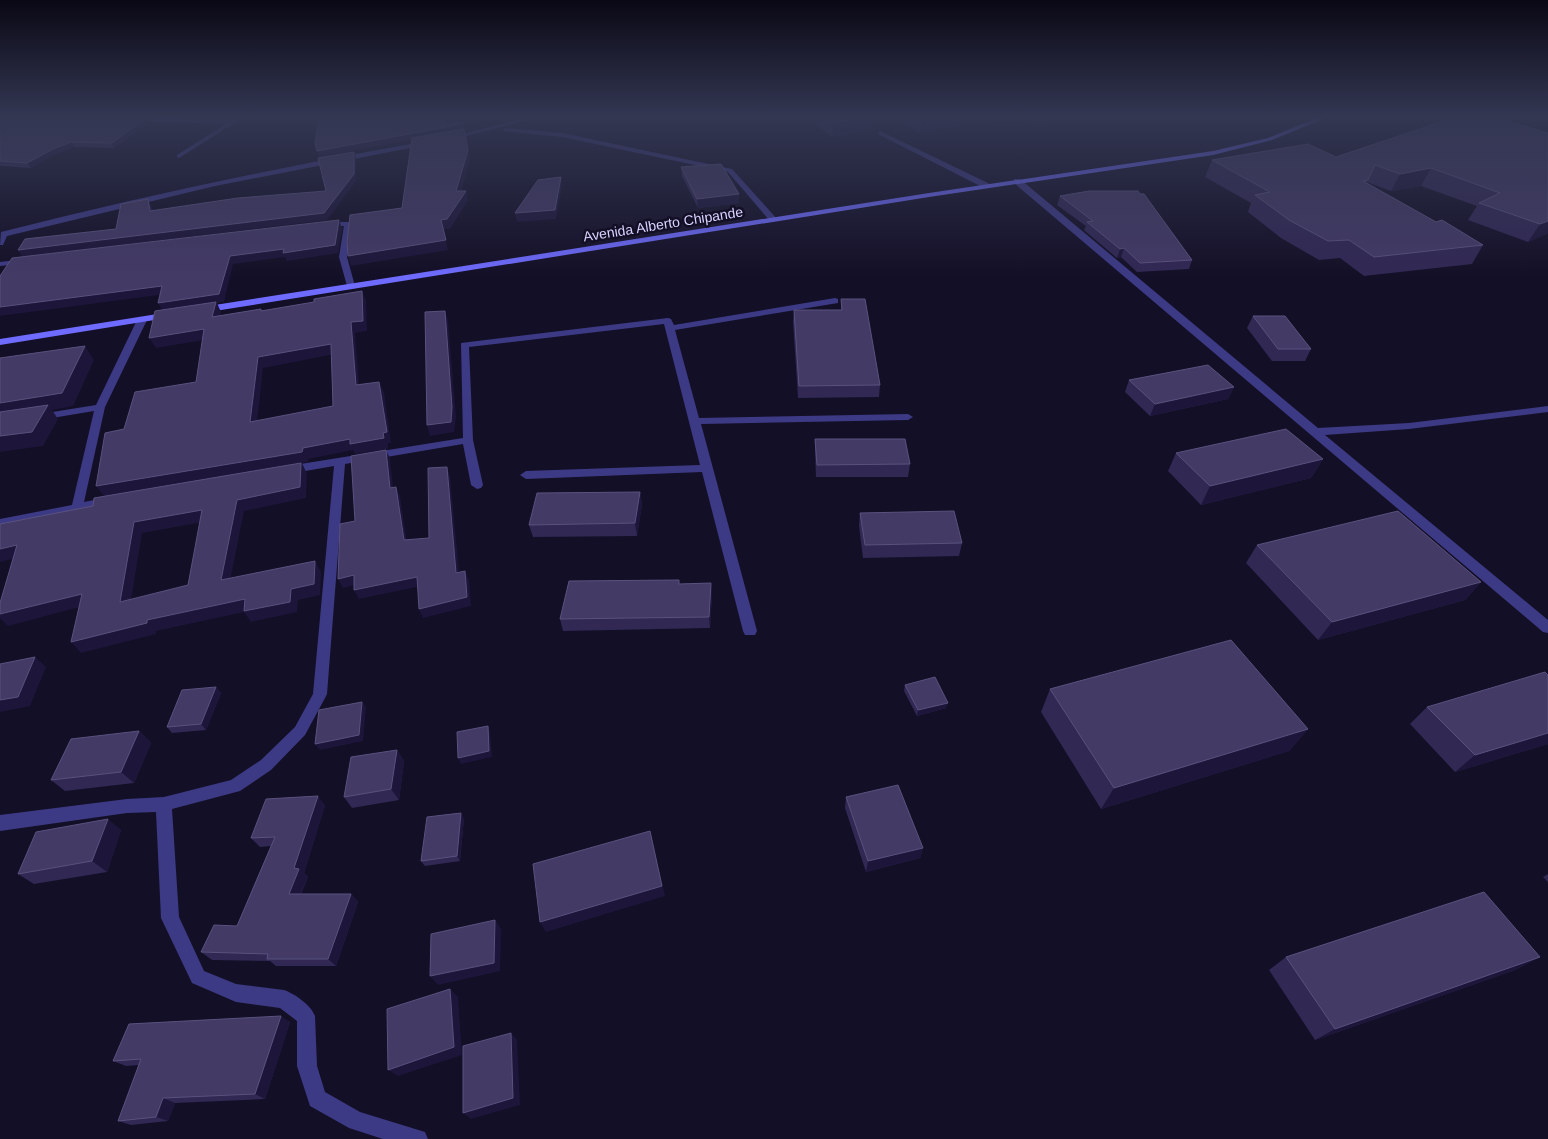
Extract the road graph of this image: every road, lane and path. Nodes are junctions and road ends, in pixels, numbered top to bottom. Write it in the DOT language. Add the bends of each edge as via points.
graph roads {
  1 [pos="280,170"];
  2 [pos="730,170"];
  3 [pos="956,170"];
  4 [pos="1093,170"];
  5 [pos="1017,181"];
  6 [pos="988,186"];
  7 [pos="773,219"];
  8 [pos="319,225"];
  9 [pos="0,243"];
  10 [pos="39,259"];
  11 [pos="0,264"];
  12 [pos="351,286"];
  13 [pos="835,301"];
  14 [pos="190,312"];
  15 [pos="180,314"];
  16 [pos="142,320"];
  17 [pos="670,328"];
  18 [pos="0,342"];
  19 [pos="100,407"];
  20 [pos="1548,409"];
  21 [pos="908,417"];
  22 [pos="27,419"];
  23 [pos="695,421"];
  24 [pos="1314,432"];
  25 [pos="468,440"];
  26 [pos="340,461"];
  27 [pos="707,468"];
  28 [pos="272,473"];
  29 [pos="526,475"];
  30 [pos="477,485"];
  31 [pos="126,498"];
  32 [pos="77,506"];
  33 [pos="0,523"];
  34 [pos="1548,628"];
  35 [pos="750,631"];
  36 [pos="164,804"];
  37 [pos="0,823"];
  38 [pos="418,1139"];
  1 -- 9 [label="street" via="139,200 4,234"];
  2 -- 7 [label="street"];
  3 -- 6 [label="street"];
  4 -- 5 [label="main road, Avenida Alberto Chipande"];
  5 -- 6 [label="main road, Avenida Alberto Chipande"];
  5 -- 24 [label="street"];
  6 -- 7 [label="main road, Avenida Alberto Chipande"];
  7 -- 12 [label="main road, Avenida Alberto Chipande"];
  8 -- 12 [label="street" via="348,224 343,257"];
  10 -- 11 [label="street"];
  12 -- 14 [label="main road, Avenida Alberto Chipande"];
  13 -- 17 [label="street"];
  15 -- 16 [label="main road"];
  16 -- 18 [label="main road"];
  16 -- 19 [label="street"];
  17 -- 23 [label="street"];
  17 -- 25 [label="street" via="668,321 464,345"];
  19 -- 22 [label="street"];
  19 -- 32 [label="street"];
  20 -- 24 [label="street" via="1409,426"];
  21 -- 23 [label="street"];
  23 -- 27 [label="street"];
  24 -- 34 [label="street"];
  25 -- 26 [label="street"];
  25 -- 30 [label="street"];
  26 -- 28 [label="street"];
  26 -- 36 [label="street" via="320,694 300,731 266,765 235,786"];
  27 -- 29 [label="street"];
  27 -- 35 [label="street"];
  31 -- 32 [label="street"];
  32 -- 33 [label="street"];
  36 -- 37 [label="street"];
  36 -- 38 [label="street" via="170,918 198,977 236,993 284,999 306,1016 307,1066 317,1099 356,1121"];
}
